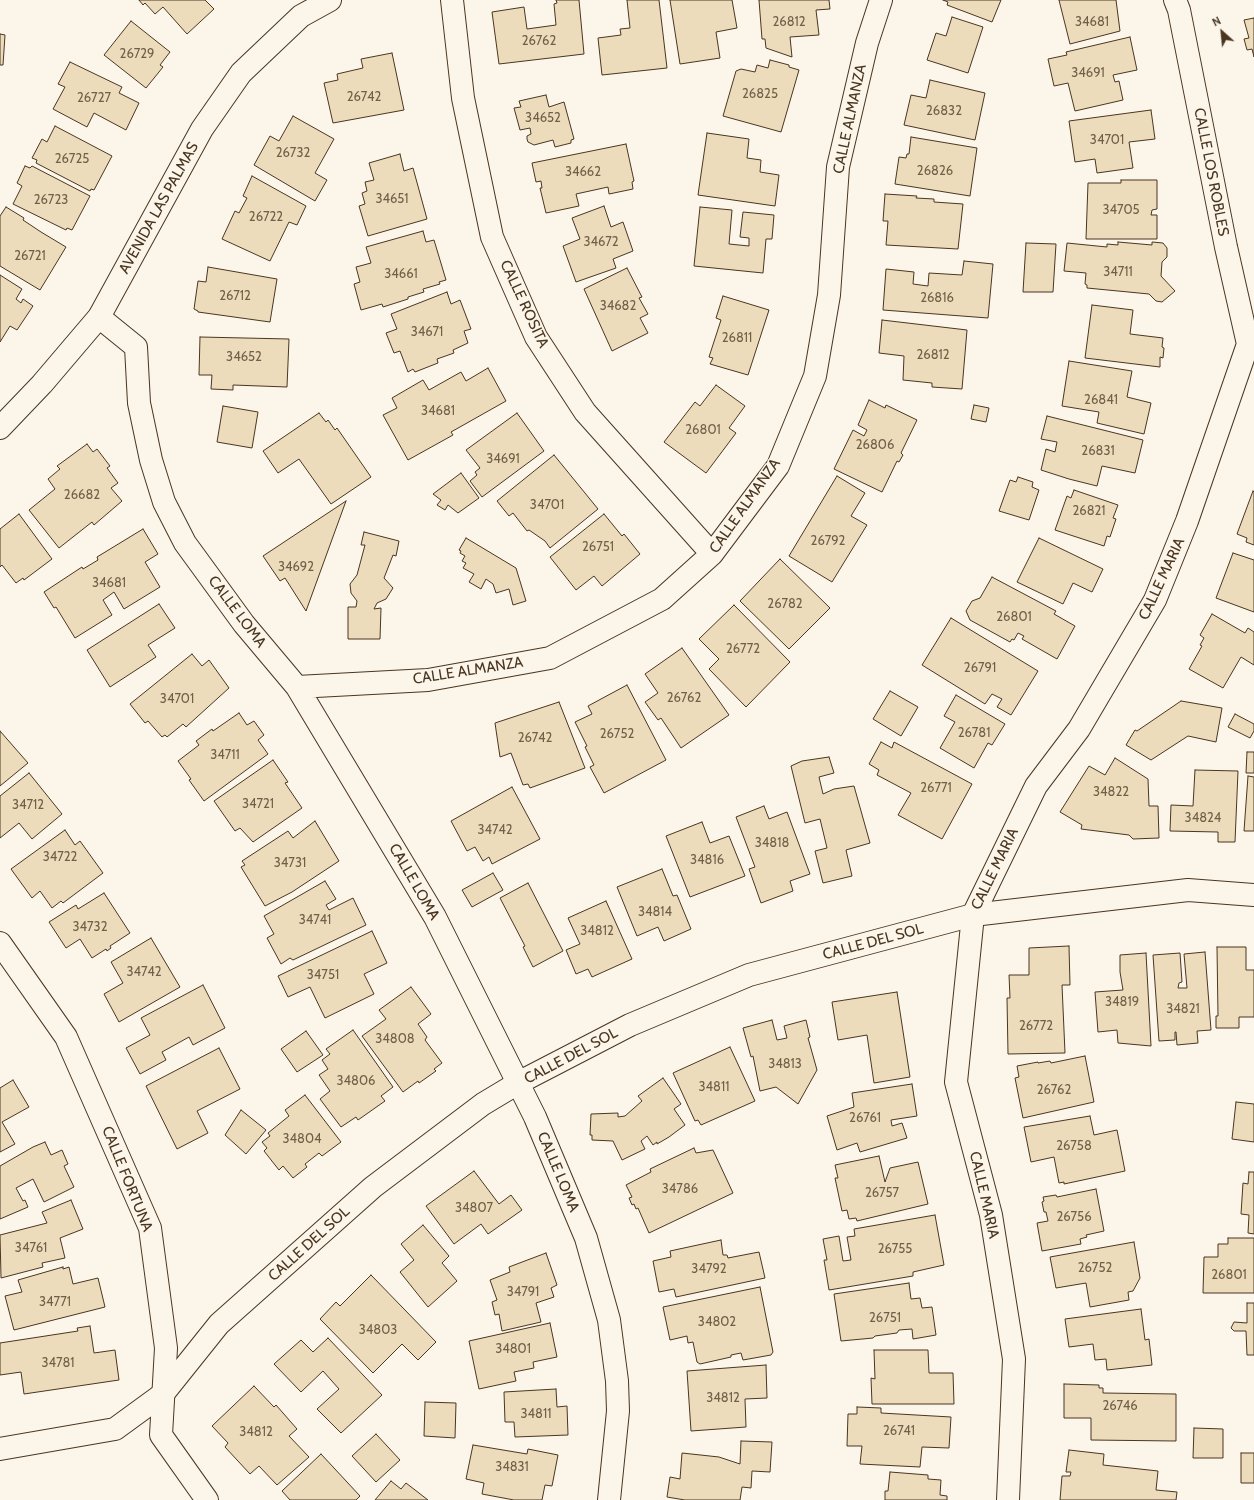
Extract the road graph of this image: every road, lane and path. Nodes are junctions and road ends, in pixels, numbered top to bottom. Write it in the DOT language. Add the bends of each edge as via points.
graph roads {
  1 [pos="330,0"];
  2 [pos="452,0"];
  3 [pos="882,0"];
  4 [pos="1175,0"];
  5 [pos="99,317"];
  6 [pos="1251,341"];
  7 [pos="0,428"];
  8 [pos="712,554"];
  9 [pos="297,687"];
  10 [pos="1254,895"];
  11 [pos="973,916"];
  12 [pos="0,943"];
  13 [pos="518,1083"];
  14 [pos="163,1394"];
  15 [pos="0,1449"];
  16 [pos="207,1500"];
  17 [pos="608,1500"];
  18 [pos="1008,1500"];
  1 -- 5 [label="street, AVENIDA LAS PALMAS" via="301,16 241,73 202,129"];
  2 -- 8 [label="street, CALLE ROSITA" via="463,98 492,237 536,337 584,412"];
  3 -- 8 [label="street, CALLE ALMANZA" via="867,43 838,167 829,295 814,376 778,466"];
  4 -- 6 [label="street, CALLE LOS ROBLES" via="1226,247"];
  5 -- 7 [label="street, AVENIDA LAS PALMAS" via="42,384"];
  5 -- 9 [label="street, CALLE LOMA" via="136,347 139,403 151,460 164,502 185,543 244,624"];
  6 -- 11 [label="street, CALLE MARIA" via="1187,521 1155,600 1079,730 1036,786"];
  8 -- 9 [label="street, CALLE ALMANZA" via="662,599 550,658 428,680"];
  9 -- 13 [label="street, CALLE LOMA" via="435,917"];
  10 -- 11 [label="street, CALLE DEL SOL" via="1188,890"];
  11 -- 13 [label="street, CALLE DEL SOL" via="749,975 630,1025"];
  11 -- 18 [label="street, CALLE MARIA" via="956,1082 991,1214 1014,1359"];
  12 -- 14 [label="street, CALLE FORTUNA" via="66,1037 150,1228 166,1348"];
  13 -- 14 [label="street, CALLE DEL SOL" via="483,1104 373,1187 218,1324"];
  13 -- 17 [label="street, CALLE LOMA" via="586,1238 609,1320 618,1411"];
  14 -- 15 [label="street, CALLE DEL SOL" via="115,1429"];
  14 -- 16 [label="street, CALLE FORTUNA" via="161,1435"];
}
